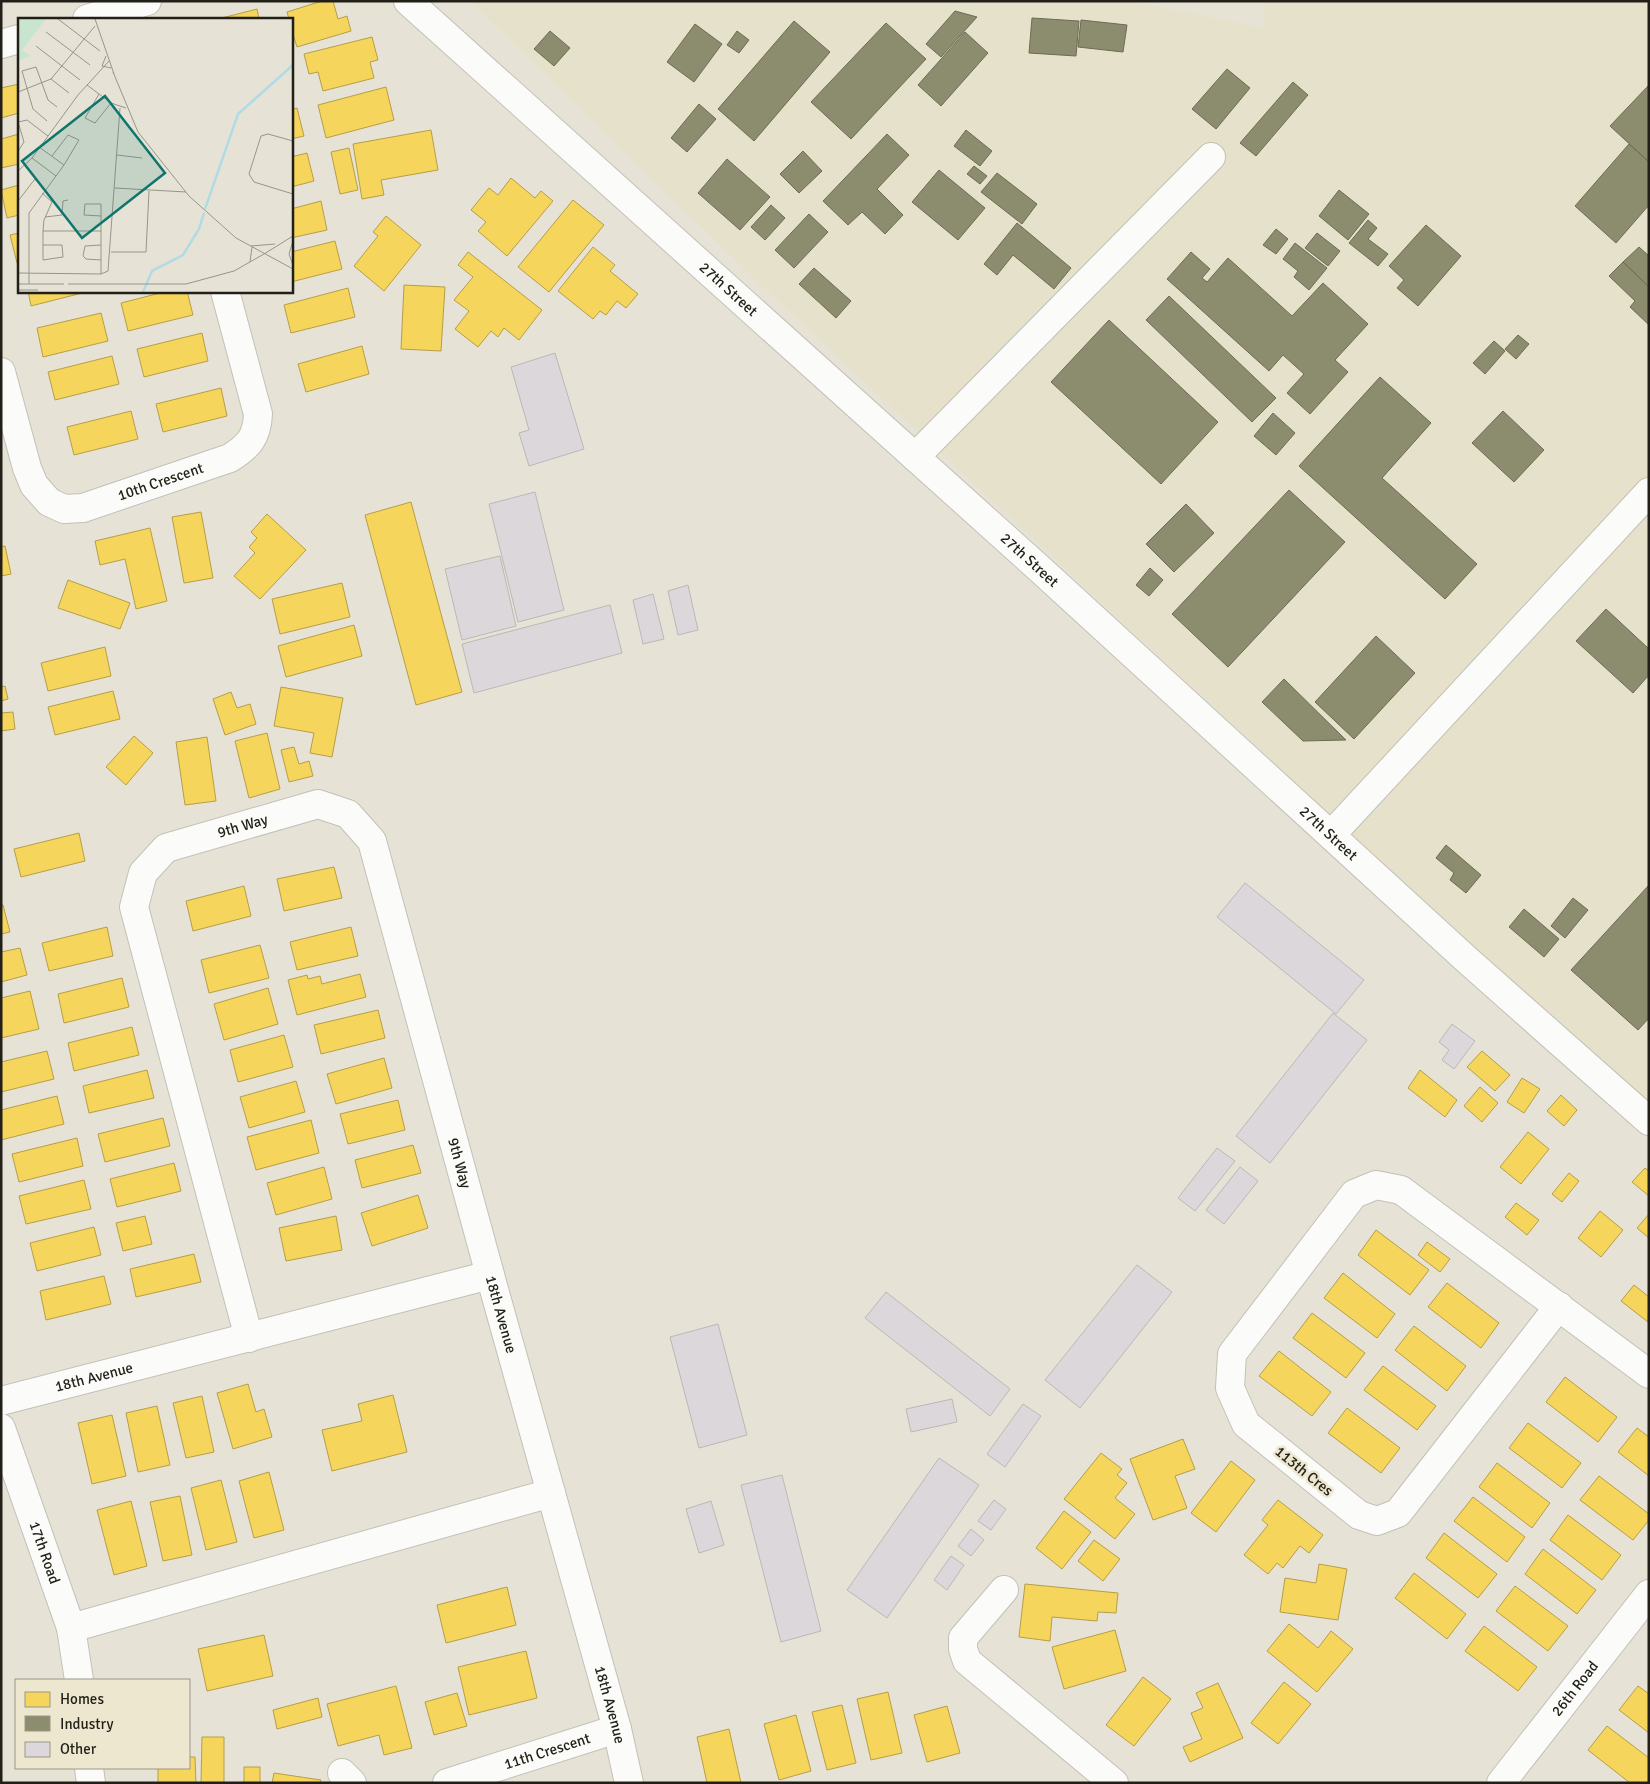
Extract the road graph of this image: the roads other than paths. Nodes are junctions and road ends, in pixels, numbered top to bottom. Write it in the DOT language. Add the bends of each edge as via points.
graph roads {
  1 [pos="148,1"];
  2 [pos="408,1"];
  3 [pos="90,18"];
  4 [pos="154,18"];
  5 [pos="18,39"];
  6 [pos="1,44"];
  7 [pos="1211,157"];
  8 [pos="225,292"];
  9 [pos="1,372"];
  10 [pos="915,457"];
  11 [pos="1649,492"];
  12 [pos="1331,836"];
  13 [pos="1649,1121"];
  14 [pos="490,1275"];
  15 [pos="1559,1306"];
  16 [pos="249,1338"];
  17 [pos="1649,1374"];
  18 [pos="1,1401"];
  19 [pos="1,1428"];
  20 [pos="551,1493"];
  21 [pos="1004,1590"];
  22 [pos="1649,1594"];
  23 [pos="72,1628"];
  24 [pos="79,1679"];
  25 [pos="617,1729"];
  26 [pos="89,1769"];
  27 [pos="91,1783"];
  28 [pos="447,1783"];
  29 [pos="630,1783"];
  30 [pos="1114,1783"];
  31 [pos="1501,1783"];
  1 -- 3 [label="street"];
  1 -- 4 [label="street"];
  2 -- 10 [label="street, 27th Street"];
  5 -- 6 [label="street"];
  7 -- 10 [label="street"];
  8 -- 9 [label="street, 10th Crescent" via="258,414 257,429 246,448 230,458 83,508 64,509 49,502 34,485"];
  10 -- 12 [label="street, 27th Street"];
  11 -- 12 [label="street"];
  12 -- 13 [label="street, 27th Street"];
  14 -- 16 [label="street, 18th Avenue"];
  14 -- 16 [label="street, 9th Way" via="372,841 348,814 318,804 166,848 143,873 134,907"];
  14 -- 20 [label="street, 18th Avenue"];
  15 -- 15 [label="street, 113th Cres" via="1401,1190 1376,1185 1354,1194 1232,1354 1230,1388 1246,1424 1359,1515 1377,1521 1398,1513"];
  15 -- 17 [label="street"];
  16 -- 18 [label="street, 18th Avenue"];
  19 -- 23 [label="street, 17th Road"];
  20 -- 23 [label="street"];
  20 -- 25 [label="street, 18th Avenue"];
  21 -- 30 [label="street" via="963,1638 967,1661"];
  22 -- 31 [label="street, 26th Road"];
  23 -- 24 [label="street, 17th Road"];
  25 -- 28 [label="street, 11th Crescent"];
  25 -- 29 [label="street, 18th Avenue"];
  26 -- 27 [label="street"];
}
